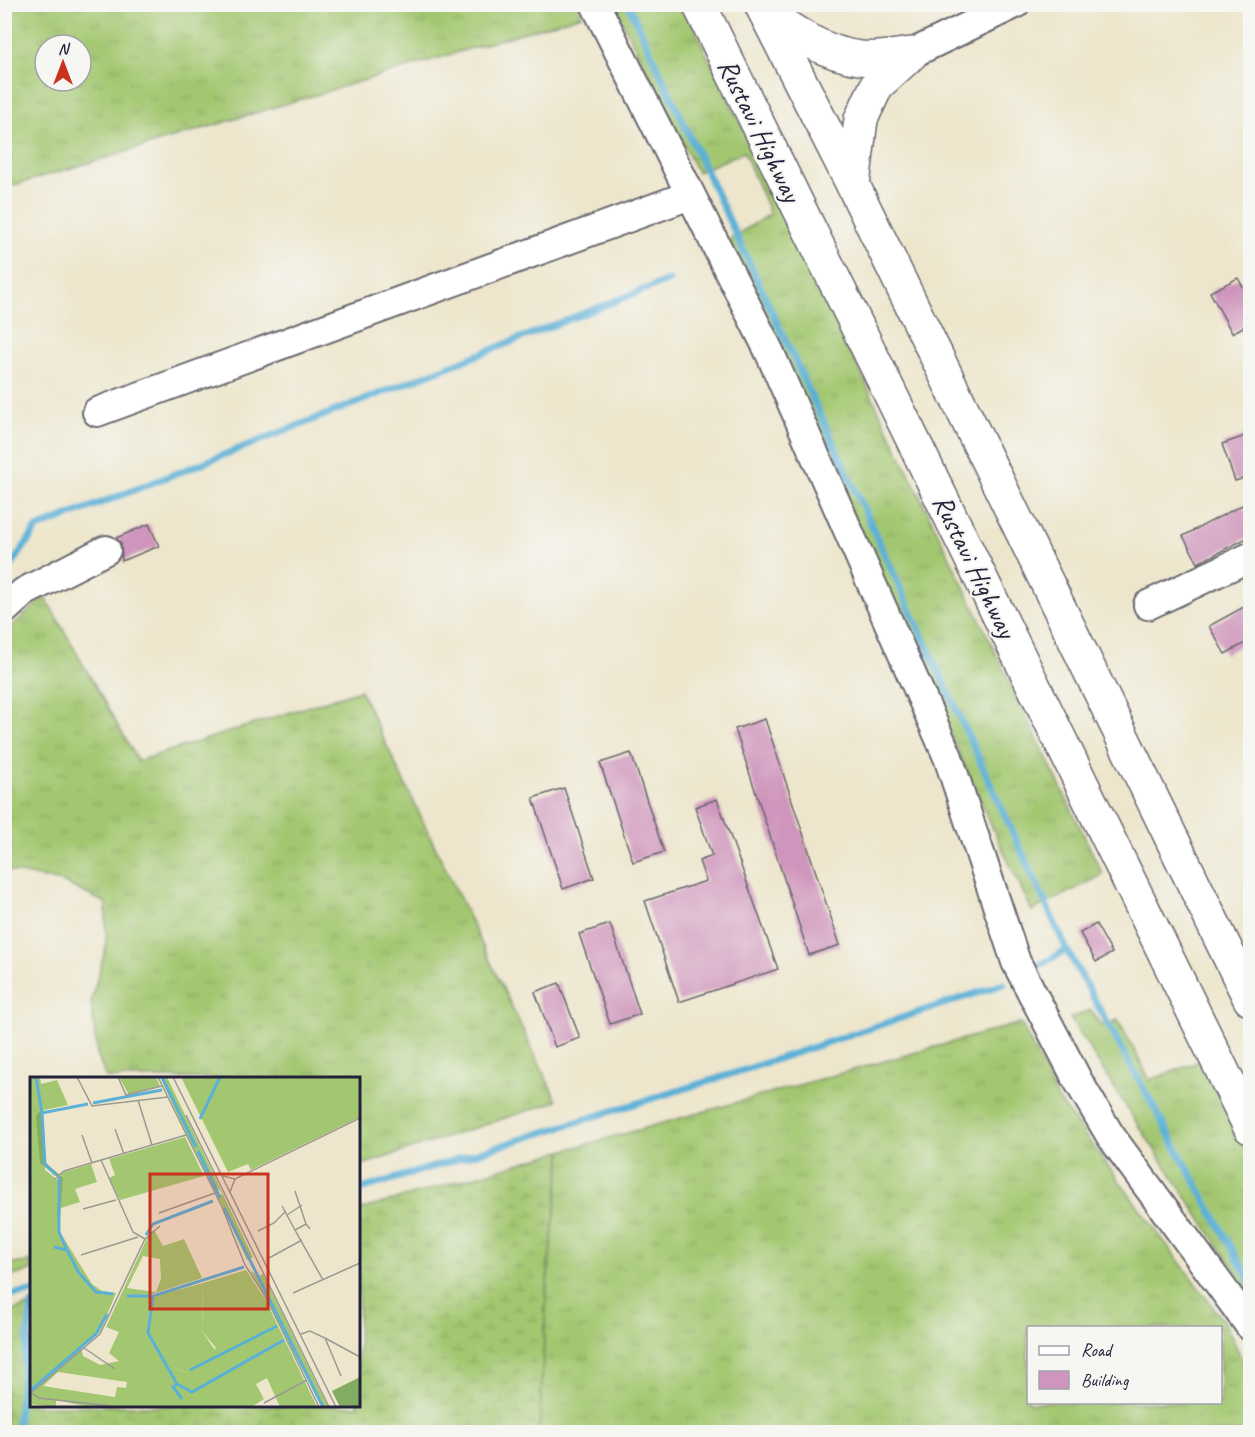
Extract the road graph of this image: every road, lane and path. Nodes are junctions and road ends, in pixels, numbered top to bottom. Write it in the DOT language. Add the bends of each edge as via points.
graph roads {
  1 [pos="595,4"];
  2 [pos="699,4"];
  3 [pos="1015,4"];
  4 [pos="763,9"];
  5 [pos="911,54"];
  6 [pos="853,185"];
  7 [pos="690,195"];
  8 [pos="97,412"];
  9 [pos="105,550"];
  10 [pos="1251,557"];
  11 [pos="1148,605"];
  12 [pos="4,610"];
  13 [pos="1251,999"];
  14 [pos="1251,1127"];
  15 [pos="1251,1326"];
  1 -- 7 [label="street"];
  2 -- 14 [label="highway, Rustavi Highway"];
  3 -- 5 [label="street"];
  4 -- 5 [label="highway" via="796,35 829,51 861,58"];
  4 -- 6 [label="highway, Rustavi Highway"];
  5 -- 6 [label="highway" via="877,85 861,119"];
  6 -- 13 [label="highway, Rustavi Highway"];
  7 -- 8 [label="street"];
  7 -- 15 [label="street" via="769,351 948,757 1016,962 1110,1136"];
  9 -- 12 [label="street" via="24,592"];
  10 -- 11 [label="street"];
}
